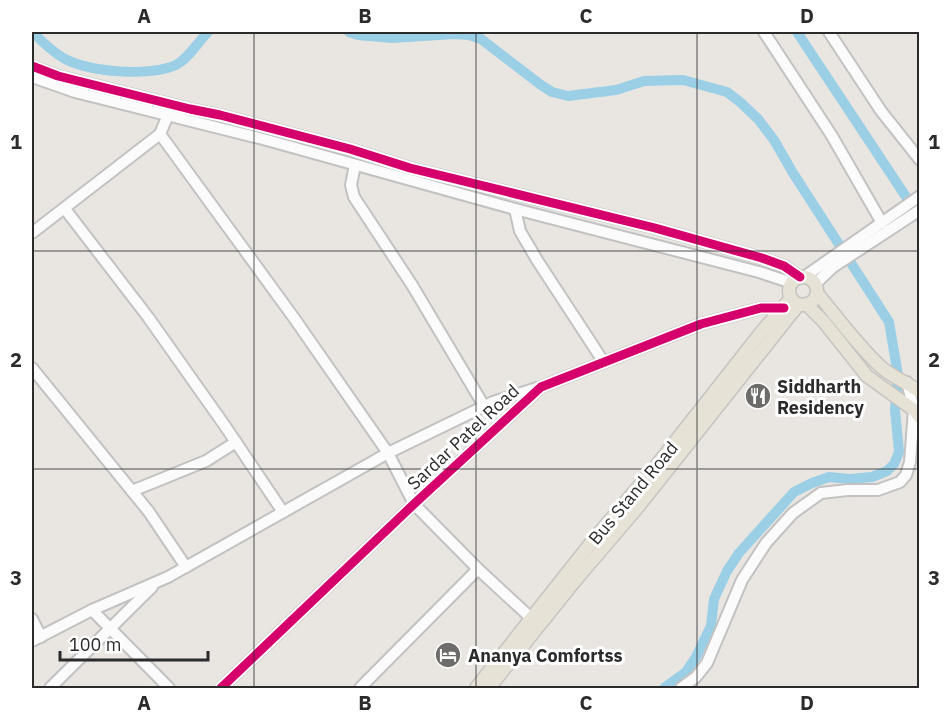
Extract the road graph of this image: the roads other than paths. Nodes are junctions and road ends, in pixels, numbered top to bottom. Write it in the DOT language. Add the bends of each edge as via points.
graph roads {
  1 [pos="764,32"];
  2 [pos="829,32"];
  3 [pos="32,66"];
  4 [pos="32,77"];
  5 [pos="168,115"];
  6 [pos="160,134"];
  7 [pos="920,160"];
  8 [pos="356,165"];
  9 [pos="920,196"];
  10 [pos="64,209"];
  11 [pos="515,209"];
  12 [pos="920,210"];
  13 [pos="889,222"];
  14 [pos="32,233"];
  15 [pos="805,283"];
  16 [pos="795,303"];
  17 [pos="603,361"];
  18 [pos="32,368"];
  19 [pos="905,380"];
  20 [pos="540,387"];
  21 [pos="920,392"];
  22 [pos="484,406"];
  23 [pos="913,410"];
  24 [pos="236,442"];
  25 [pos="388,453"];
  26 [pos="132,491"];
  27 [pos="414,504"];
  28 [pos="283,512"];
  29 [pos="186,567"];
  30 [pos="478,569"];
  31 [pos="155,584"];
  32 [pos="92,610"];
  33 [pos="32,619"];
  34 [pos="536,621"];
  35 [pos="111,629"];
  36 [pos="36,639"];
  37 [pos="50,688"];
  38 [pos="169,688"];
  39 [pos="221,688"];
  40 [pos="360,688"];
  41 [pos="476,688"];
  42 [pos="489,688"];
  43 [pos="681,688"];
  1 -- 13 [label="street"];
  2 -- 7 [label="street"];
  3 -- 15 [label="street" via="58,76 291,133 410,168 762,258 784,266"];
  4 -- 5 [label="street"];
  5 -- 6 [label="street"];
  5 -- 8 [label="street"];
  6 -- 10 [label="street"];
  6 -- 25 [label="street"];
  8 -- 11 [label="street"];
  8 -- 22 [label="street" via="351,185 354,196"];
  9 -- 13 [label="street"];
  10 -- 14 [label="street"];
  10 -- 24 [label="street" via="148,317"];
  11 -- 15 [label="street"];
  11 -- 17 [label="street" via="525,240"];
  12 -- 13 [label="street"];
  13 -- 15 [label="street"];
  15 -- 16 [label="main road" via="790,287"];
  15 -- 16 [label="main road, Bus Stand Road" via="813,300"];
  15 -- 19 [label="main road" via="882,368"];
  16 -- 17 [label="street, Sardar Patel Road" via="701,324"];
  16 -- 23 [label="main road" via="824,322 871,381"];
  16 -- 34 [label="main road, Bus Stand Road" via="645,498"];
  17 -- 20 [label="street, Sardar Patel Road"];
  18 -- 26 [label="street"];
  19 -- 21 [label="main road"];
  19 -- 23 [label="street"];
  20 -- 22 [label="street"];
  20 -- 27 [label="street, Sardar Patel Road"];
  22 -- 25 [label="street"];
  23 -- 43 [label="street" via="910,462 900,483 878,490 821,494 793,513 766,543 742,580 707,663"];
  24 -- 26 [label="street" via="206,461"];
  24 -- 28 [label="street"];
  25 -- 27 [label="street"];
  25 -- 28 [label="street"];
  26 -- 29 [label="street"];
  27 -- 30 [label="street"];
  27 -- 39 [label="street, Sardar Patel Road"];
  28 -- 29 [label="street"];
  29 -- 31 [label="street"];
  30 -- 34 [label="street"];
  30 -- 40 [label="street"];
  31 -- 32 [label="street"];
  31 -- 35 [label="street"];
  32 -- 35 [label="street"];
  32 -- 36 [label="street"];
  33 -- 36 [label="street"];
  34 -- 41 [label="main road, Bus Stand Road"];
  34 -- 42 [label="main road, Bus Stand Road"];
  35 -- 37 [label="street"];
  35 -- 38 [label="street"];
}
